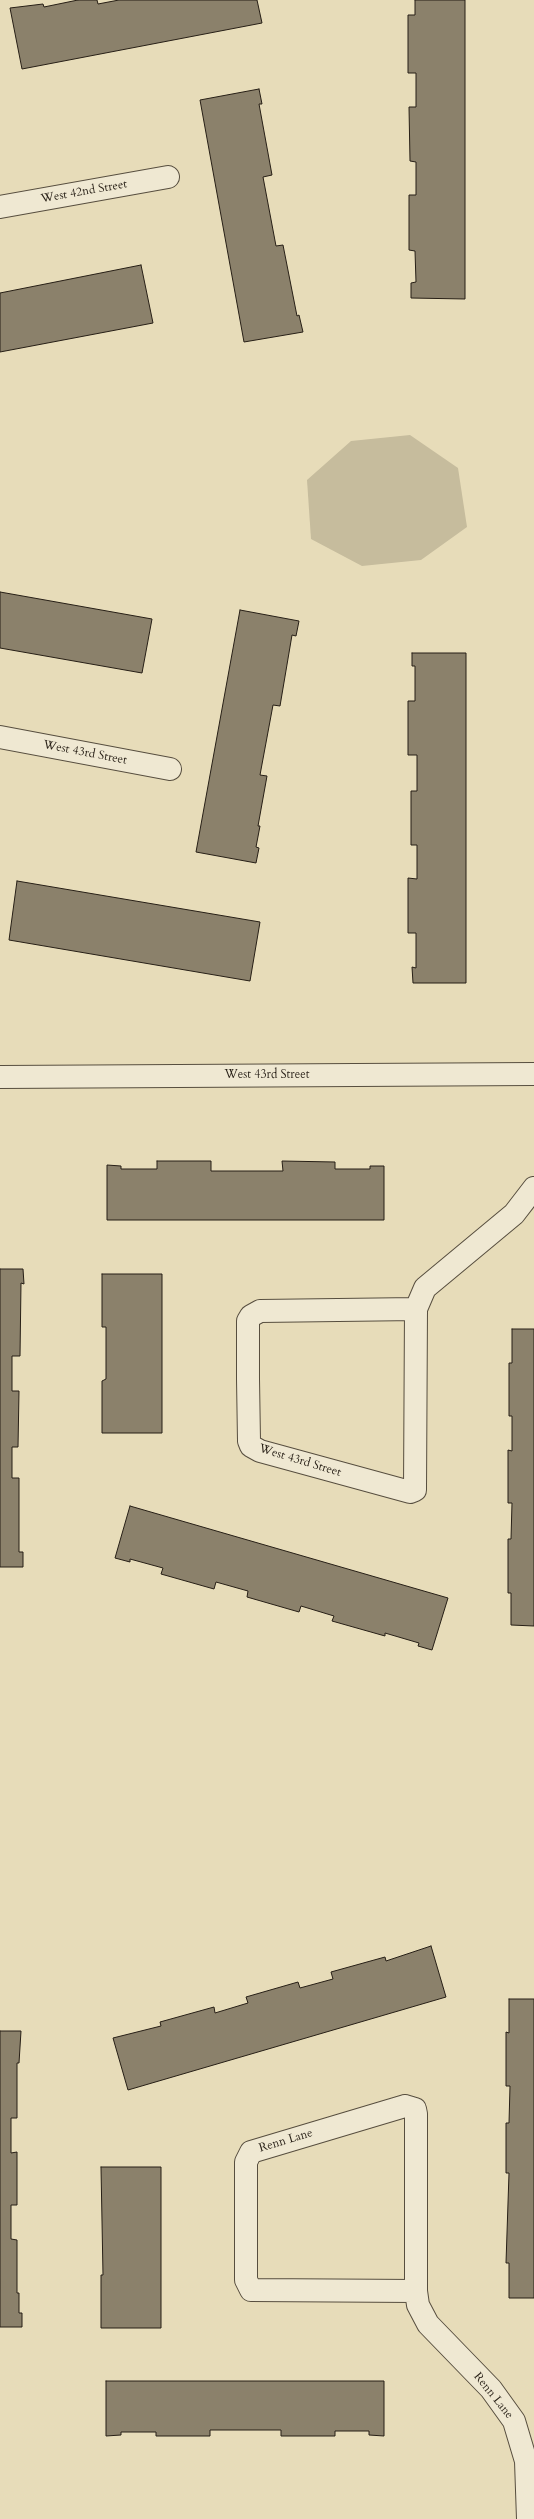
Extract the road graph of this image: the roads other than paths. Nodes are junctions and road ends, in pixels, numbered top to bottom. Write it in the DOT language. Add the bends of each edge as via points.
graph roads {
  1 [pos="168,177"];
  2 [pos="0,207"];
  3 [pos="0,737"];
  4 [pos="170,769"];
  5 [pos="534,1074"];
  6 [pos="0,1076"];
  7 [pos="534,1188"];
  8 [pos="416,1309"];
  9 [pos="416,2291"];
  10 [pos="528,2519"];
  1 -- 2 [label="street, West 42nd Street"];
  3 -- 4 [label="street, West 43rd Street"];
  5 -- 6 [label="street, West 43rd Street"];
  7 -- 8 [label="street, West 43rd Street" via="514,1214 425,1288"];
  8 -- 8 [label="street, West 43rd Street" via="260,1311 251,1316 248,1321 248,1379 249,1441 252,1446 260,1451 402,1490 415,1490"];
  9 -- 9 [label="street, Renn Lane" via="251,2290 246,2280 246,2162 250,2152 405,2106 415,2109"];
  9 -- 10 [label="street, Renn Lane" via="418,2305 428,2324 491,2389 514,2421 526,2461"];
}
